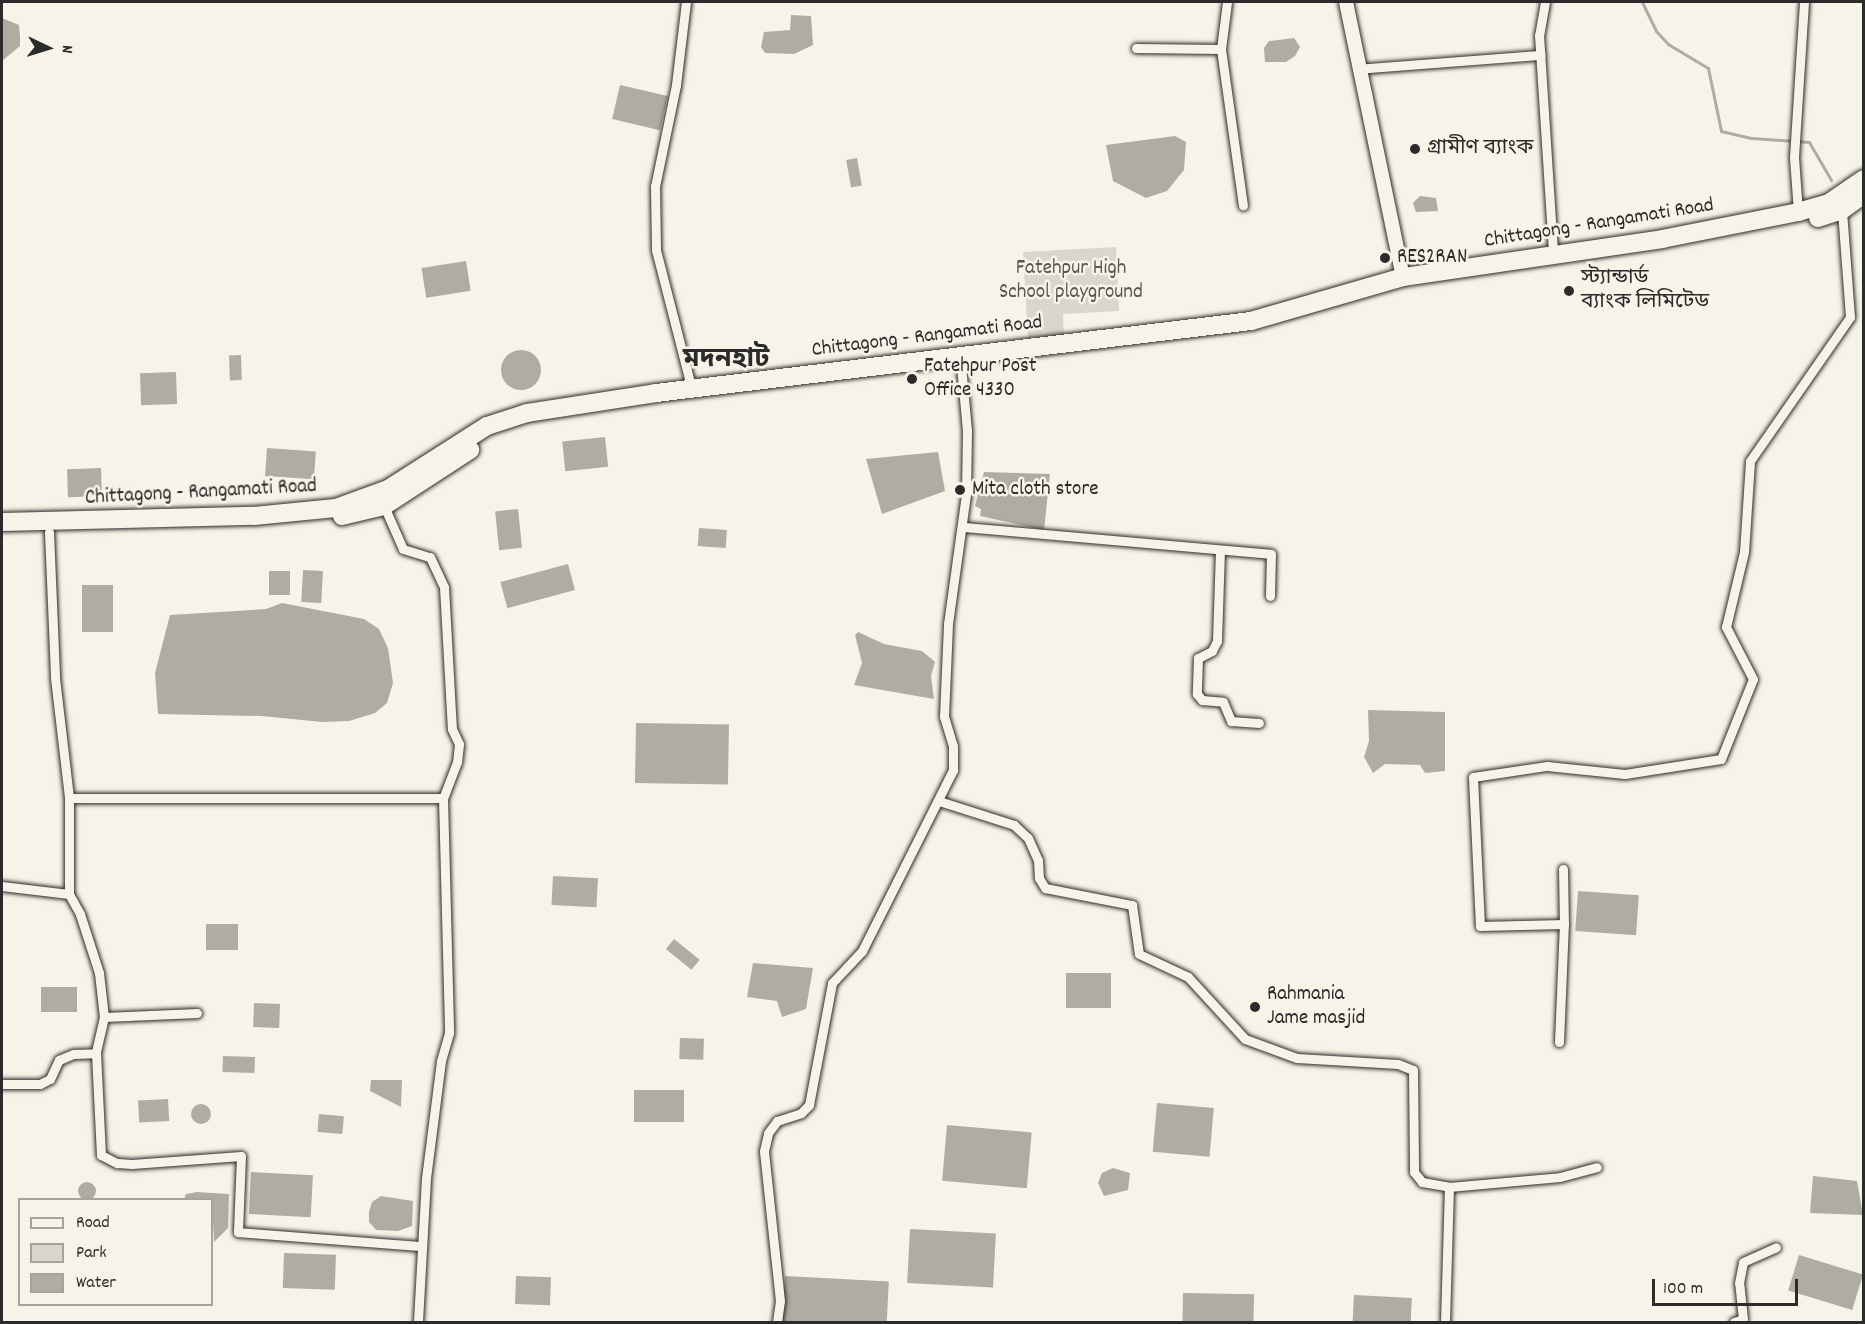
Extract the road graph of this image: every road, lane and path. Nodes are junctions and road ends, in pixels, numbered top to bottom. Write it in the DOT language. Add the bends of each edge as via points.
graph roads {
  1 [pos="686,2"];
  2 [pos="1227,2"];
  3 [pos="1346,2"];
  4 [pos="1545,2"];
  5 [pos="1804,2"];
  6 [pos="1136,48"];
  7 [pos="1221,49"];
  8 [pos="1540,55"];
  9 [pos="1357,69"];
  10 [pos="1863,179"];
  11 [pos="1863,194"];
  12 [pos="1243,205"];
  13 [pos="1842,210"];
  14 [pos="1798,212"];
  15 [pos="1553,251"];
  16 [pos="1403,277"];
  17 [pos="961,365"];
  18 [pos="692,390"];
  19 [pos="384,506"];
  20 [pos="2,522"];
  21 [pos="963,527"];
  22 [pos="2,532"];
  23 [pos="50,532"];
  24 [pos="1220,550"];
  25 [pos="1270,596"];
  26 [pos="1258,723"];
  27 [pos="69,798"];
  28 [pos="443,798"];
  29 [pos="939,801"];
  30 [pos="1563,869"];
  31 [pos="2,886"];
  32 [pos="69,894"];
  33 [pos="1564,924"];
  34 [pos="197,1012"];
  35 [pos="104,1017"];
  36 [pos="1559,1042"];
  37 [pos="96,1053"];
  38 [pos="2,1084"];
  39 [pos="1597,1167"];
  40 [pos="1449,1187"];
  41 [pos="421,1246"];
  42 [pos="1776,1247"];
  43 [pos="418,1323"];
  44 [pos="777,1323"];
  45 [pos="1445,1323"];
  46 [pos="1734,1323"];
  1 -- 18 [label="street" via="676,85 655,186 655,218 656,250"];
  2 -- 7 [label="street"];
  3 -- 9 [label="main road"];
  4 -- 8 [label="street"];
  5 -- 14 [label="street" via="1794,157"];
  6 -- 7 [label="street"];
  7 -- 12 [label="street"];
  8 -- 9 [label="street"];
  8 -- 15 [label="street"];
  9 -- 16 [label="main road"];
  10 -- 14 [label="highway, Chittagong - Rangamati Road" via="1829,203"];
  11 -- 13 [label="highway, Chittagong - Rangamati Road"];
  13 -- 17 [label="highway, Chittagong - Rangamati Road" via="1728,238 1404,286 1256,327"];
  13 -- 33 [label="street" via="1850,317 1750,461 1744,552 1726,627 1753,679 1721,759 1625,774 1547,766 1473,777 1480,926"];
  14 -- 16 [label="highway, Chittagong - Rangamati Road" via="1651,241"];
  16 -- 18 [label="highway, Chittagong - Rangamati Road" via="1251,321"];
  17 -- 19 [label="highway, Chittagong - Rangamati Road" via="628,408 515,429 488,438"];
  17 -- 21 [label="street" via="967,431"];
  18 -- 20 [label="highway, Chittagong - Rangamati Road" via="573,404 487,426 388,489 336,508 254,516"];
  19 -- 23 [label="highway, Chittagong - Rangamati Road" via="334,518 184,531"];
  19 -- 28 [label="street" via="403,549 430,557 444,587 452,729 459,753"];
  21 -- 24 [label="street"];
  21 -- 29 [label="street" via="947,636 944,716 953,746 953,770"];
  22 -- 23 [label="highway, Chittagong - Rangamati Road"];
  23 -- 27 [label="street" via="55,678"];
  24 -- 25 [label="street" via="1271,554"];
  24 -- 26 [label="street" via="1217,641 1212,651 1198,658 1197,694 1202,700 1223,702 1231,721"];
  27 -- 28 [label="street"];
  27 -- 32 [label="street"];
  28 -- 41 [label="street" via="449,1033 441,1060"];
  29 -- 40 [label="street" via="1014,825 1028,838 1038,860 1039,878 1046,888 1132,905 1139,954 1188,977 1245,1040 1297,1058 1408,1065 1416,1078 1414,1172 1422,1182"];
  29 -- 44 [label="street" via="862,951 832,983 809,1105 801,1113 777,1121 768,1133 764,1151 780,1301"];
  30 -- 33 [label="street"];
  31 -- 32 [label="street"];
  32 -- 35 [label="street" via="80,914 99,973"];
  33 -- 36 [label="street"];
  34 -- 35 [label="street"];
  35 -- 37 [label="street"];
  37 -- 38 [label="street" via="72,1054 59,1060 50,1079 40,1084"];
  37 -- 41 [label="street" via="101,1155 117,1163 132,1164 241,1156 238,1232"];
  39 -- 40 [label="street" via="1560,1177"];
  40 -- 45 [label="street"];
  41 -- 43 [label="street"];
  42 -- 46 [label="street" via="1743,1262 1739,1283 1743,1319"];
}
